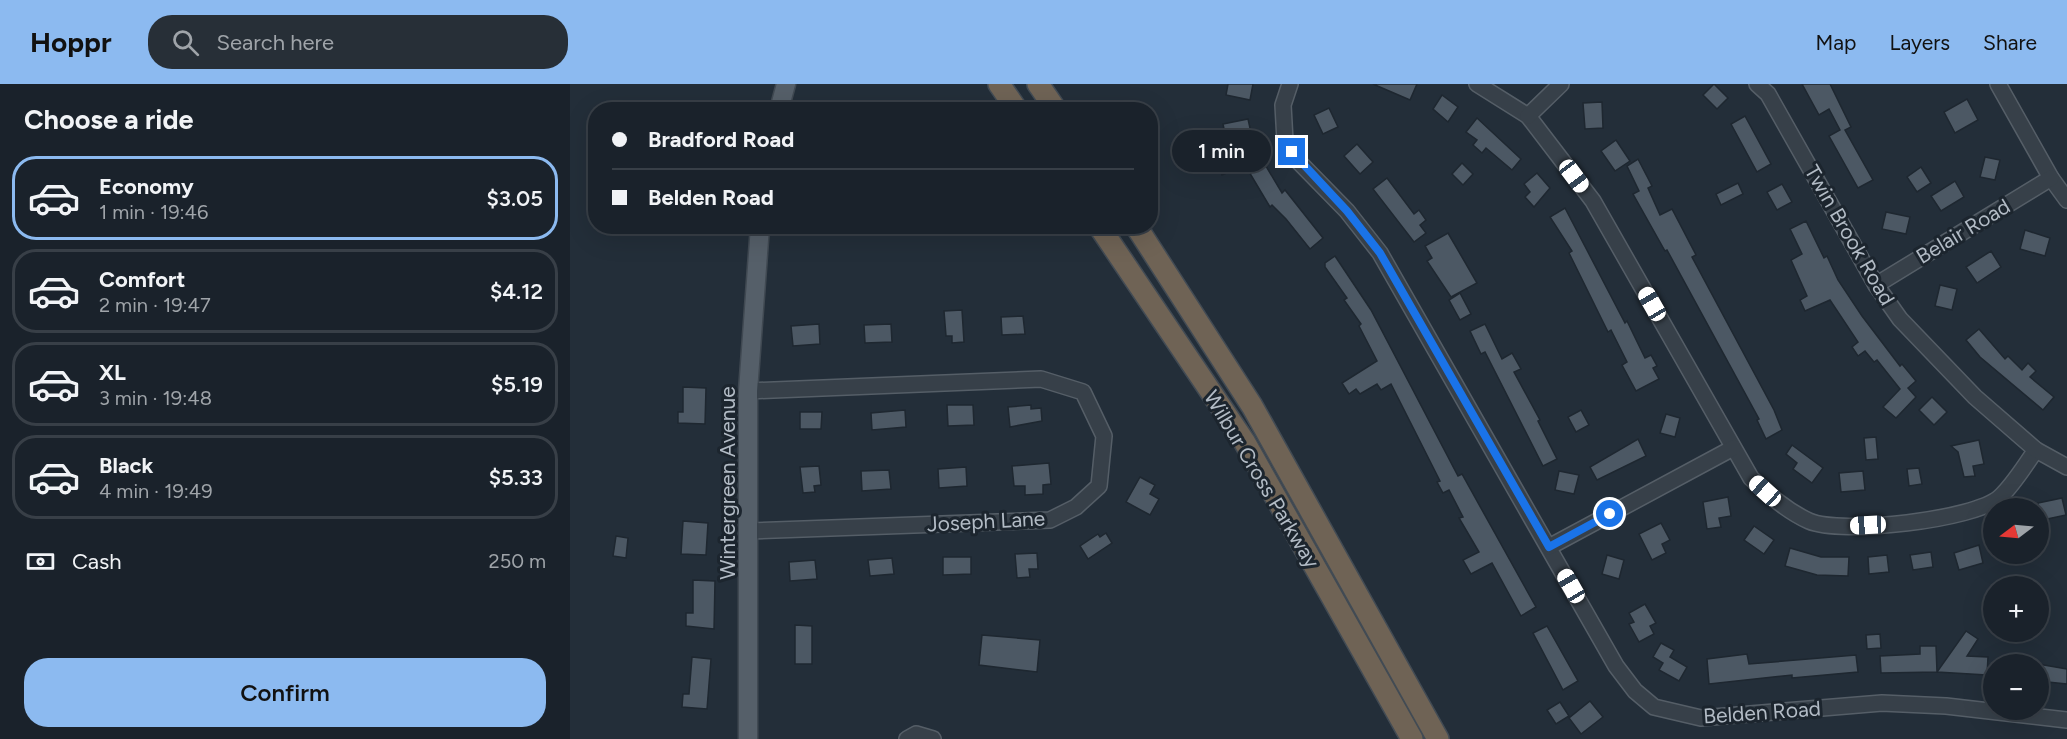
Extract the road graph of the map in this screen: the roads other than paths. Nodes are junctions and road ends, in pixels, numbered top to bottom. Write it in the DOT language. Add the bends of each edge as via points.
graph roads {
  1 [pos="786,84"];
  2 [pos="999,84"];
  3 [pos="1038,84"];
  4 [pos="1290,84"];
  5 [pos="1477,84"];
  6 [pos="1561,84"];
  7 [pos="1757,84"];
  8 [pos="1998,84"];
  9 [pos="781,102"];
  10 [pos="1011,102"];
  11 [pos="1050,102"];
  12 [pos="1528,116"];
  13 [pos="2051,178"];
  14 [pos="2067,200"];
  15 [pos="759,234"];
  16 [pos="1104,234"];
  17 [pos="1141,234"];
  18 [pos="1876,285"];
  19 [pos="748,391"];
  20 [pos="1733,448"];
  21 [pos="2036,450"];
  22 [pos="2067,467"];
  23 [pos="750,531"];
  24 [pos="1549,547"];
  25 [pos="2067,720"];
  26 [pos="748,739"];
  27 [pos="907,739"];
  28 [pos="933,739"];
  29 [pos="1412,739"];
  30 [pos="1438,739"];
  1 -- 9 [label="main road"];
  2 -- 10 [label="highway"];
  3 -- 11 [label="highway"];
  4 -- 24 [label="street, Belden Road" via="1283,105 1285,141 1380,253"];
  5 -- 12 [label="street"];
  6 -- 12 [label="street"];
  7 -- 18 [label="street, Twin Brook Road" via="1768,94"];
  8 -- 13 [label="street"];
  12 -- 20 [label="street" via="1593,201"];
  13 -- 14 [label="street"];
  13 -- 18 [label="street, Belair Road"];
  15 -- 19 [label="main road, Wintergreen Avenue"];
  16 -- 29 [label="highway, Wilbur Cross Parkway" via="1244,441"];
  17 -- 30 [label="highway, Wilbur Cross Parkway" via="1252,406"];
  18 -- 21 [label="street, Twin Brook Road" via="1922,345 1975,398"];
  19 -- 23 [label="main road, Wintergreen Avenue"];
  19 -- 23 [label="street, Joseph Lane" via="1041,379 1083,392 1104,436 1099,486 1076,507 1050,520"];
  20 -- 21 [label="street" via="1751,478 1779,504 1811,523 1848,526 1927,521 1979,510 2000,497"];
  20 -- 24 [label="street"];
  21 -- 22 [label="street, Twin Brook Road"];
  23 -- 26 [label="main road, Wintergreen Avenue"];
  24 -- 25 [label="street, Belden Road" via="1616,666 1635,691 1654,707 1701,718 1893,703"];
  27 -- 28 [label="street" via="916,734"];
}
